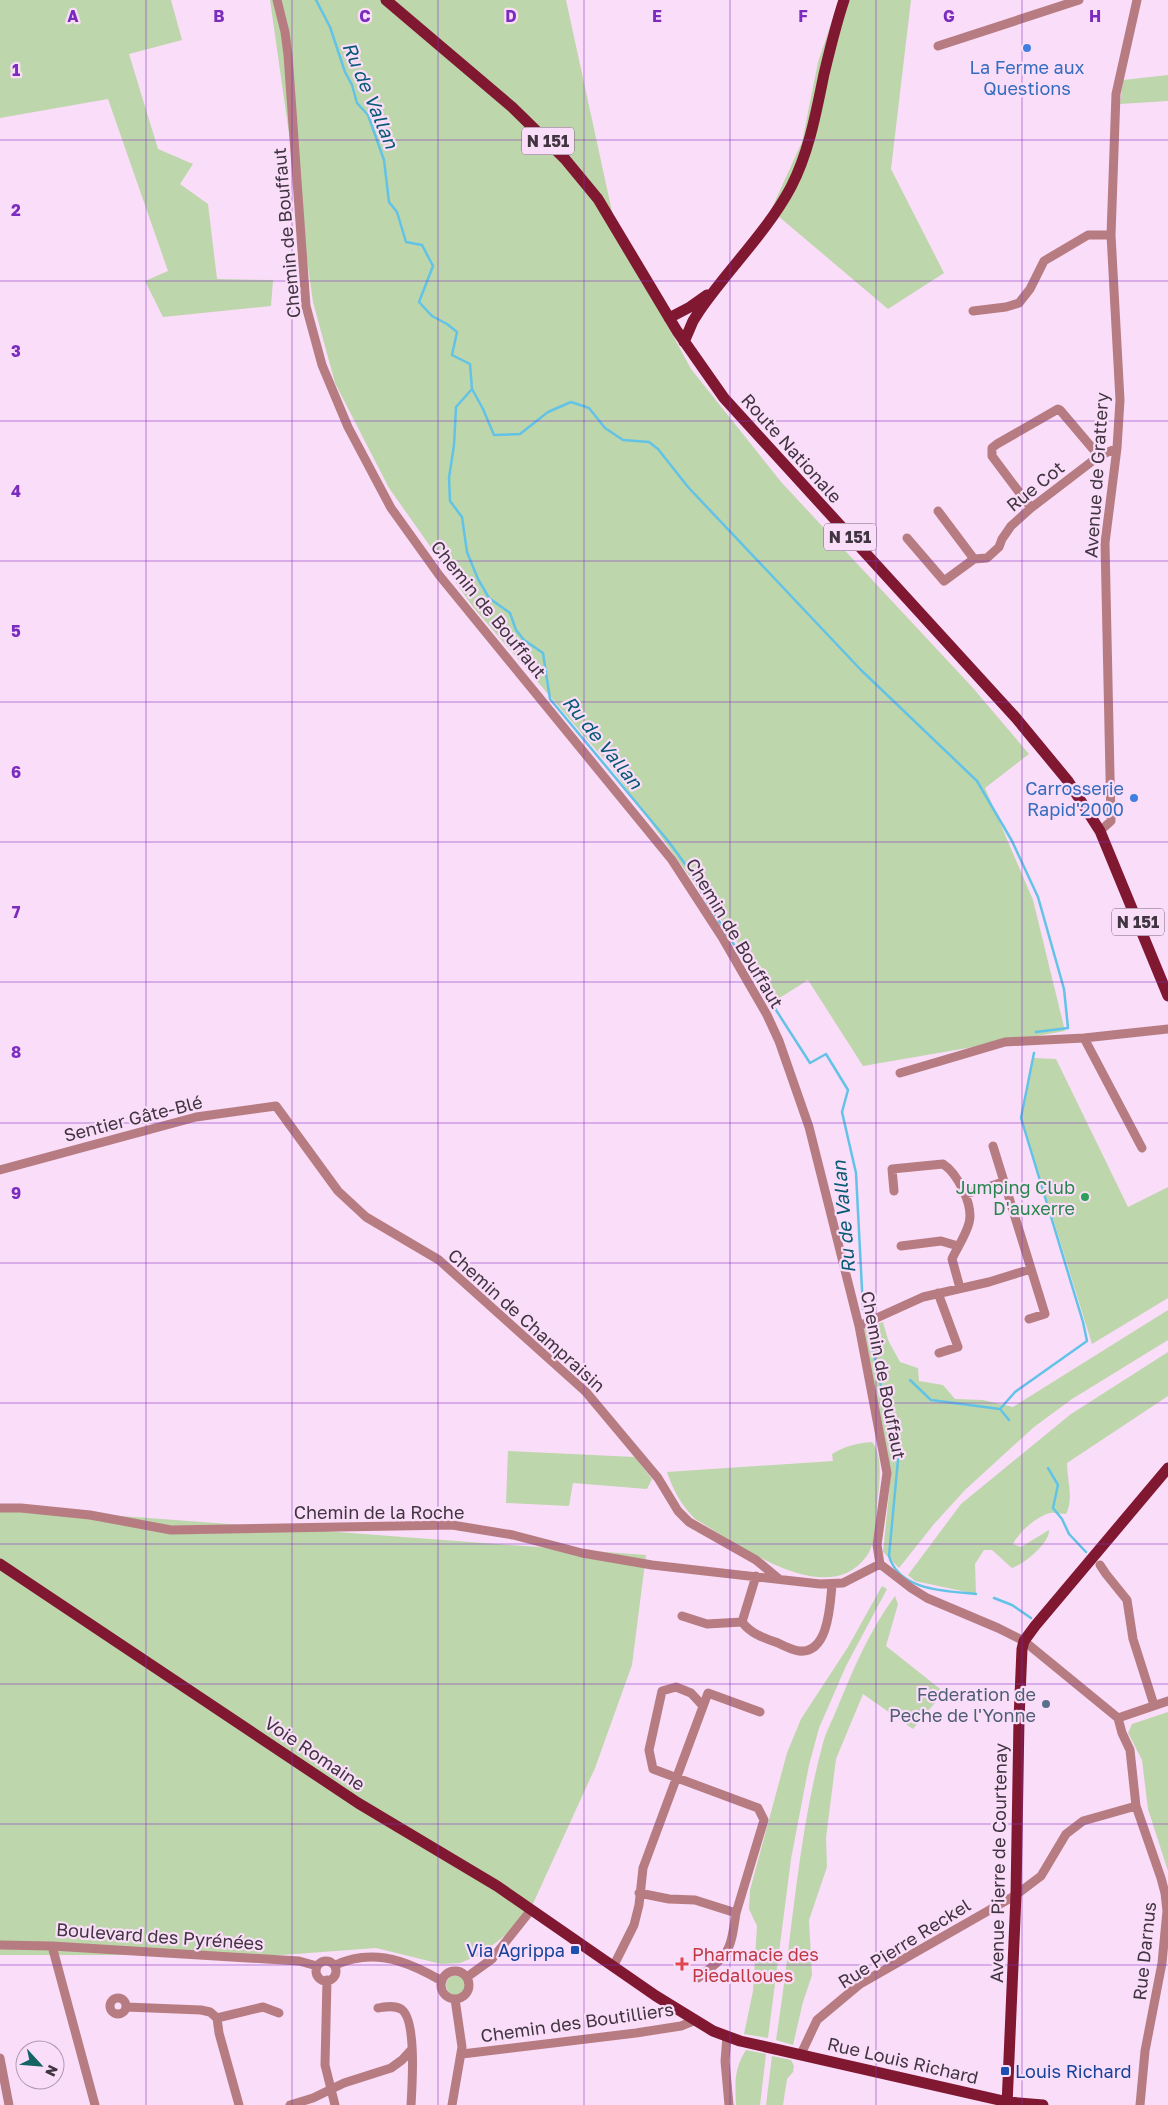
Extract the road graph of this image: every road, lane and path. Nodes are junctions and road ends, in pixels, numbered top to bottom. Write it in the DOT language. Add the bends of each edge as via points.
graph roads {
  1 [pos="277,0"];
  2 [pos="386,0"];
  3 [pos="844,0"];
  4 [pos="1079,0"];
  5 [pos="1137,0"];
  6 [pos="938,46"];
  7 [pos="1112,235"];
  8 [pos="714,290"];
  9 [pos="973,311"];
  10 [pos="669,318"];
  11 [pos="684,342"];
  12 [pos="1117,448"];
  13 [pos="1099,456"];
  14 [pos="1031,508"];
  15 [pos="938,511"];
  16 [pos="908,538"];
  17 [pos="974,560"];
  18 [pos="1100,831"];
  19 [pos="1168,996"];
  20 [pos="1168,1029"];
  21 [pos="1084,1038"];
  22 [pos="900,1073"];
  23 [pos="276,1106"];
  24 [pos="993,1146"];
  25 [pos="1142,1148"];
  26 [pos="0,1170"];
  27 [pos="1004,1182"];
  28 [pos="894,1191"];
  29 [pos="966,1194"];
  30 [pos="901,1246"];
  31 [pos="958,1246"];
  32 [pos="1031,1269"];
  33 [pos="960,1288"];
  34 [pos="938,1293"];
  35 [pos="1029,1319"];
  36 [pos="866,1323"];
  37 [pos="939,1353"];
  38 [pos="1168,1468"];
  39 [pos="0,1508"];
  40 [pos="0,1564"];
  41 [pos="880,1564"];
  42 [pos="1100,1565"];
  43 [pos="756,1576"];
  44 [pos="779,1578"];
  45 [pos="832,1585"];
  46 [pos="682,1616"];
  47 [pos="742,1622"];
  48 [pos="1024,1641"];
  49 [pos="1168,1701"];
  50 [pos="703,1706"];
  51 [pos="1154,1706"];
  52 [pos="760,1712"];
  53 [pos="1118,1718"];
  54 [pos="676,1778"];
  55 [pos="1136,1806"];
  56 [pos="639,1893"];
  57 [pos="1016,1895"];
  58 [pos="531,1910"];
  59 [pos="736,1913"];
  60 [pos="0,1945"];
  61 [pos="52,1946"];
  62 [pos="317,1966"];
  63 [pos="335,1966"];
  64 [pos="612,1967"];
  65 [pos="467,1977"];
  66 [pos="698,1978"];
  67 [pos="327,1980"];
  68 [pos="442,1981"];
  69 [pos="455,1999"];
  70 [pos="126,2007"];
  71 [pos="378,2008"];
  72 [pos="279,2013"];
  73 [pos="217,2018"];
  74 [pos="696,2020"];
  75 [pos="727,2036"];
  76 [pos="412,2048"];
  77 [pos="785,2050"];
  78 [pos="462,2054"];
  79 [pos="801,2054"];
  80 [pos="0,2058"];
  81 [pos="331,2090"];
  82 [pos="1008,2104"];
  83 [pos="9,2105"];
  84 [pos="95,2105"];
  85 [pos="239,2105"];
  86 [pos="290,2105"];
  87 [pos="335,2105"];
  88 [pos="411,2105"];
  89 [pos="452,2105"];
  90 [pos="729,2105"];
  91 [pos="1043,2105"];
  92 [pos="1140,2105"];
  1 -- 36 [label="street, Chemin de Bouffaut" via="288,55 306,306 333,393 391,508 439,575 672,860 753,989 779,1041 809,1127"];
  2 -- 10 [label="main road, N 151" via="512,107 565,159 604,208"];
  3 -- 8 [label="main road" via="813,125 798,170 782,203"];
  4 -- 6 [label="street"];
  5 -- 7 [label="street, Avenue de Grattery" via="1116,94"];
  7 -- 9 [label="street" via="1088,235 1044,261 1019,303"];
  7 -- 12 [label="street, Avenue de Grattery" via="1120,400"];
  8 -- 10 [label="main road"];
  8 -- 11 [label="main road"];
  10 -- 11 [label="main road, Route Nationale / N 151"];
  11 -- 18 [label="main road, Route Nationale / N 151" via="743,421 1041,748 1068,781"];
  12 -- 13 [label="street, Rue Cot"];
  12 -- 18 [label="street, Avenue de Grattery" via="1105,543 1111,821"];
  13 -- 14 [label="street, Rue Cot"];
  13 -- 14 [label="street" via="1058,409 996,444 992,448 992,456"];
  14 -- 17 [label="street, Rue Cot" via="1011,526 999,547 987,558"];
  15 -- 17 [label="street"];
  16 -- 17 [label="street, Rue Cot" via="944,581"];
  18 -- 19 [label="main road, N 151"];
  20 -- 21 [label="street"];
  21 -- 22 [label="street" via="1005,1042"];
  21 -- 25 [label="street"];
  23 -- 26 [label="street, Sentier Gâte-Blé" via="196,1117"];
  23 -- 44 [label="street, Chemin de Champraisin" via="338,1191 366,1217 439,1260 586,1392 658,1478 678,1511 689,1522 756,1560"];
  24 -- 27 [label="street"];
  27 -- 29 [label="street"];
  27 -- 32 [label="street"];
  28 -- 29 [label="street" via="892,1169 942,1164"];
  29 -- 31 [label="street" via="970,1222"];
  30 -- 31 [label="street" via="941,1241"];
  31 -- 33 [label="street" via="952,1259"];
  32 -- 33 [label="street"];
  32 -- 35 [label="street" via="1045,1314"];
  33 -- 34 [label="street"];
  34 -- 36 [label="street"];
  34 -- 37 [label="street" via="958,1347"];
  36 -- 41 [label="street, Chemin de Bouffaut" via="887,1473 877,1545"];
  38 -- 48 [label="main road"];
  39 -- 43 [label="street, Chemin de la Roche" via="90,1515 171,1530 452,1525 652,1565"];
  40 -- 58 [label="main road, Voie Romaine" via="324,1781 474,1871"];
  41 -- 45 [label="street, Chemin de la Roche"];
  41 -- 48 [label="street" via="927,1598"];
  42 -- 51 [label="street" via="1127,1600 1133,1638"];
  43 -- 44 [label="street, Chemin de la Roche"];
  43 -- 47 [label="street"];
  44 -- 45 [label="street, Chemin de la Roche"];
  45 -- 47 [label="street" via="825,1630 818,1643 807,1651 793,1649 753,1633"];
  46 -- 47 [label="street" via="708,1624"];
  48 -- 53 [label="street"];
  48 -- 57 [label="main road, Avenue Pierre de Courtenay" via="1019,1710"];
  49 -- 51 [label="street"];
  50 -- 52 [label="street" via="708,1693"];
  50 -- 54 [label="street"];
  50 -- 54 [label="street" via="691,1693 676,1687 662,1691 650,1750 651,1760 653,1769"];
  51 -- 53 [label="street"];
  53 -- 55 [label="street, Rue Darnus" via="1130,1750"];
  54 -- 56 [label="street" via="643,1868"];
  54 -- 59 [label="street" via="758,1808 764,1820"];
  55 -- 57 [label="street, Rue Pierre Reckel" via="1084,1821 1066,1834 1041,1876"];
  55 -- 92 [label="street, Rue Darnus" via="1162,1878 1166,1911 1162,1963 1145,2051"];
  56 -- 59 [label="street" via="695,1900"];
  56 -- 64 [label="street" via="634,1925"];
  57 -- 79 [label="street, Rue Pierre Reckel" via="860,1984 817,2020"];
  57 -- 82 [label="main road, Avenue Pierre de Courtenay"];
  58 -- 64 [label="main road, Voie Romaine"];
  58 -- 65 [label="street" via="492,1959"];
  59 -- 66 [label="street" via="731,1943 724,1958"];
  60 -- 61 [label="street, Boulevard des Pyrénées"];
  61 -- 62 [label="street, Boulevard des Pyrénées" via="299,1961"];
  61 -- 84 [label="street"];
  62 -- 63 [label="street" via="327,1961"];
  62 -- 67 [label="street" via="318,1977"];
  63 -- 67 [label="street" via="335,1975"];
  63 -- 68 [label="street" via="368,1956 382,1957 418,1968"];
  64 -- 74 [label="main road, Voie Romaine"];
  65 -- 68 [label="street" via="460,1971 451,1971"];
  65 -- 69 [label="street" via="470,1985 467,1993"];
  67 -- 81 [label="street" via="325,2065"];
  68 -- 69 [label="street" via="444,1993"];
  69 -- 78 [label="street"];
  70 -- 73 [label="street" via="201,2010"];
  71 -- 76 [label="street" via="396,2007 404,2013"];
  72 -- 73 [label="street" via="264,2008"];
  73 -- 85 [label="street"];
  74 -- 75 [label="main road, Voie Romaine"];
  74 -- 78 [label="street, Chemin des Boutilliers" via="681,2026 636,2033"];
  75 -- 77 [label="main road, Voie Romaine"];
  75 -- 90 [label="street" via="725,2061"];
  76 -- 81 [label="street" via="391,2068"];
  76 -- 88 [label="street"];
  77 -- 79 [label="main road, Rue Louis Richard"];
  78 -- 89 [label="street"];
  79 -- 82 [label="main road, Rue Louis Richard"];
  80 -- 83 [label="street"];
  81 -- 86 [label="street"];
  81 -- 87 [label="street"];
  82 -- 91 [label="main road, Rue Louis Richard"];
}
